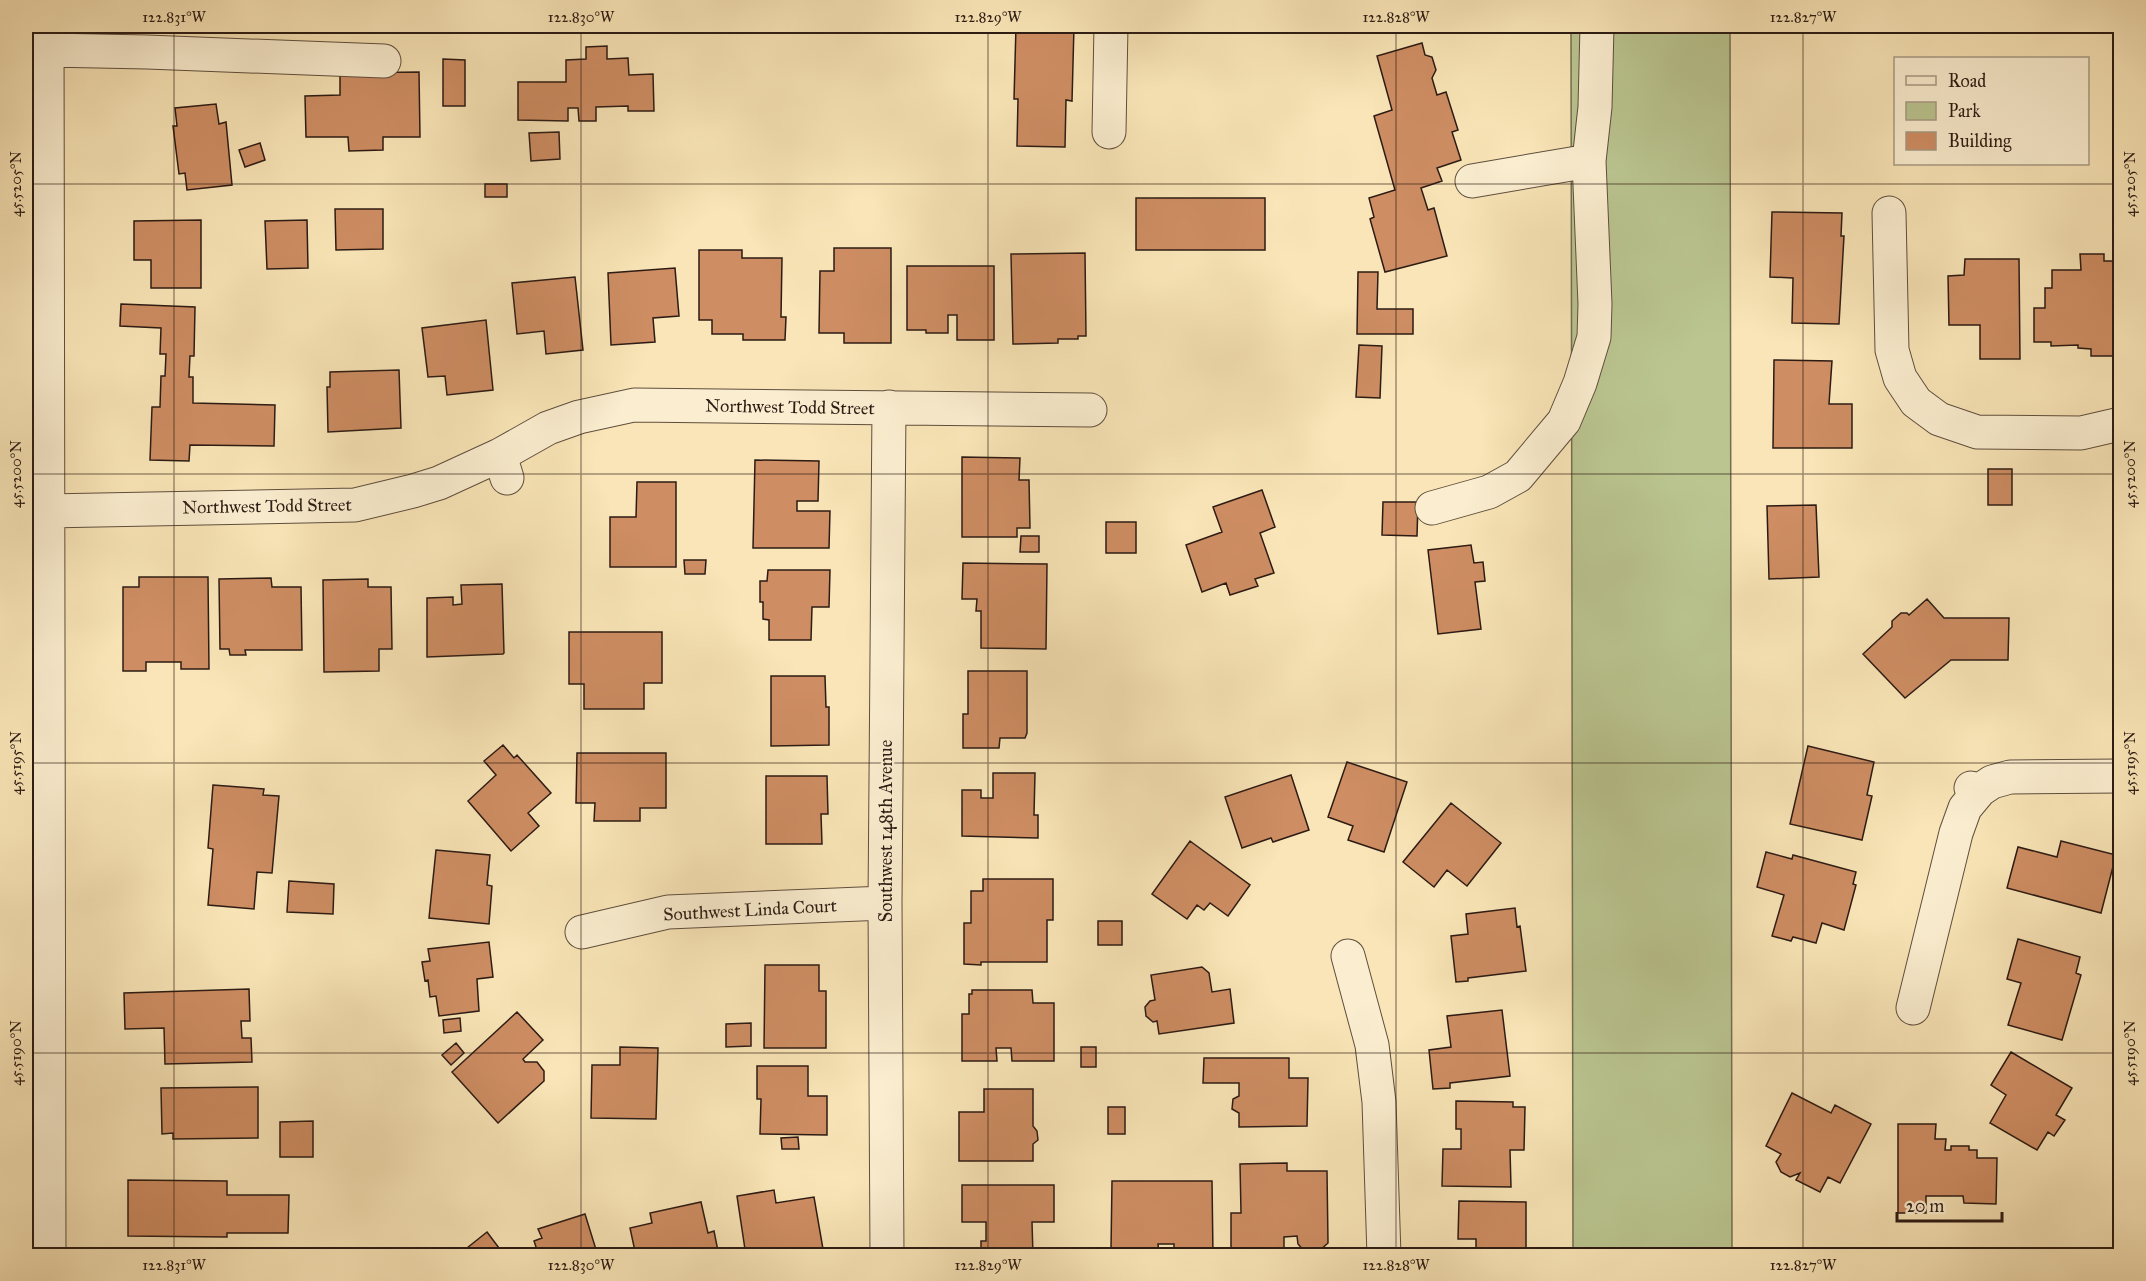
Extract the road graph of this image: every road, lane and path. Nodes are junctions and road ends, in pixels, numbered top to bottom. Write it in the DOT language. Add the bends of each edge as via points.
graph roads {
  1 [pos="1111,26"];
  2 [pos="1597,26"];
  3 [pos="47,38"];
  4 [pos="384,61"];
  5 [pos="1109,132"];
  6 [pos="1589,161"];
  7 [pos="1472,182"];
  8 [pos="1889,213"];
  9 [pos="889,407"];
  10 [pos="1090,410"];
  11 [pos="2121,424"];
  12 [pos="1432,508"];
  13 [pos="36,509"];
  14 [pos="2121,776"];
  15 [pos="885,903"];
  16 [pos="582,932"];
  17 [pos="1348,956"];
  18 [pos="1914,1008"];
  19 [pos="38,1027"];
  20 [pos="49,1256"];
  21 [pos="887,1256"];
  22 [pos="1384,1256"];
  1 -- 5 [label="street"];
  2 -- 6 [label="street"];
  3 -- 4 [label="street"];
  3 -- 13 [label="street"];
  6 -- 7 [label="street"];
  6 -- 12 [label="street" via="1594,337 1564,421 1518,476 1489,492"];
  8 -- 11 [label="street" via="1892,350 1900,378 1916,402 1939,419 1977,432 2081,433"];
  9 -- 10 [label="street, Northwest Todd Street"];
  9 -- 13 [label="street, Northwest Todd Street" via="634,405 548,428 503,467 355,505"];
  9 -- 15 [label="street, Southwest 148th Avenue"];
  13 -- 19 [label="street" via="47,747"];
  14 -- 18 [label="street" via="2010,777 1975,789 1956,833"];
  15 -- 16 [label="street, Southwest Linda Court" via="668,912"];
  15 -- 21 [label="street, Southwest 148th Avenue"];
  17 -- 22 [label="street" via="1372,1045 1379,1102"];
  19 -- 20 [label="street"];
}
